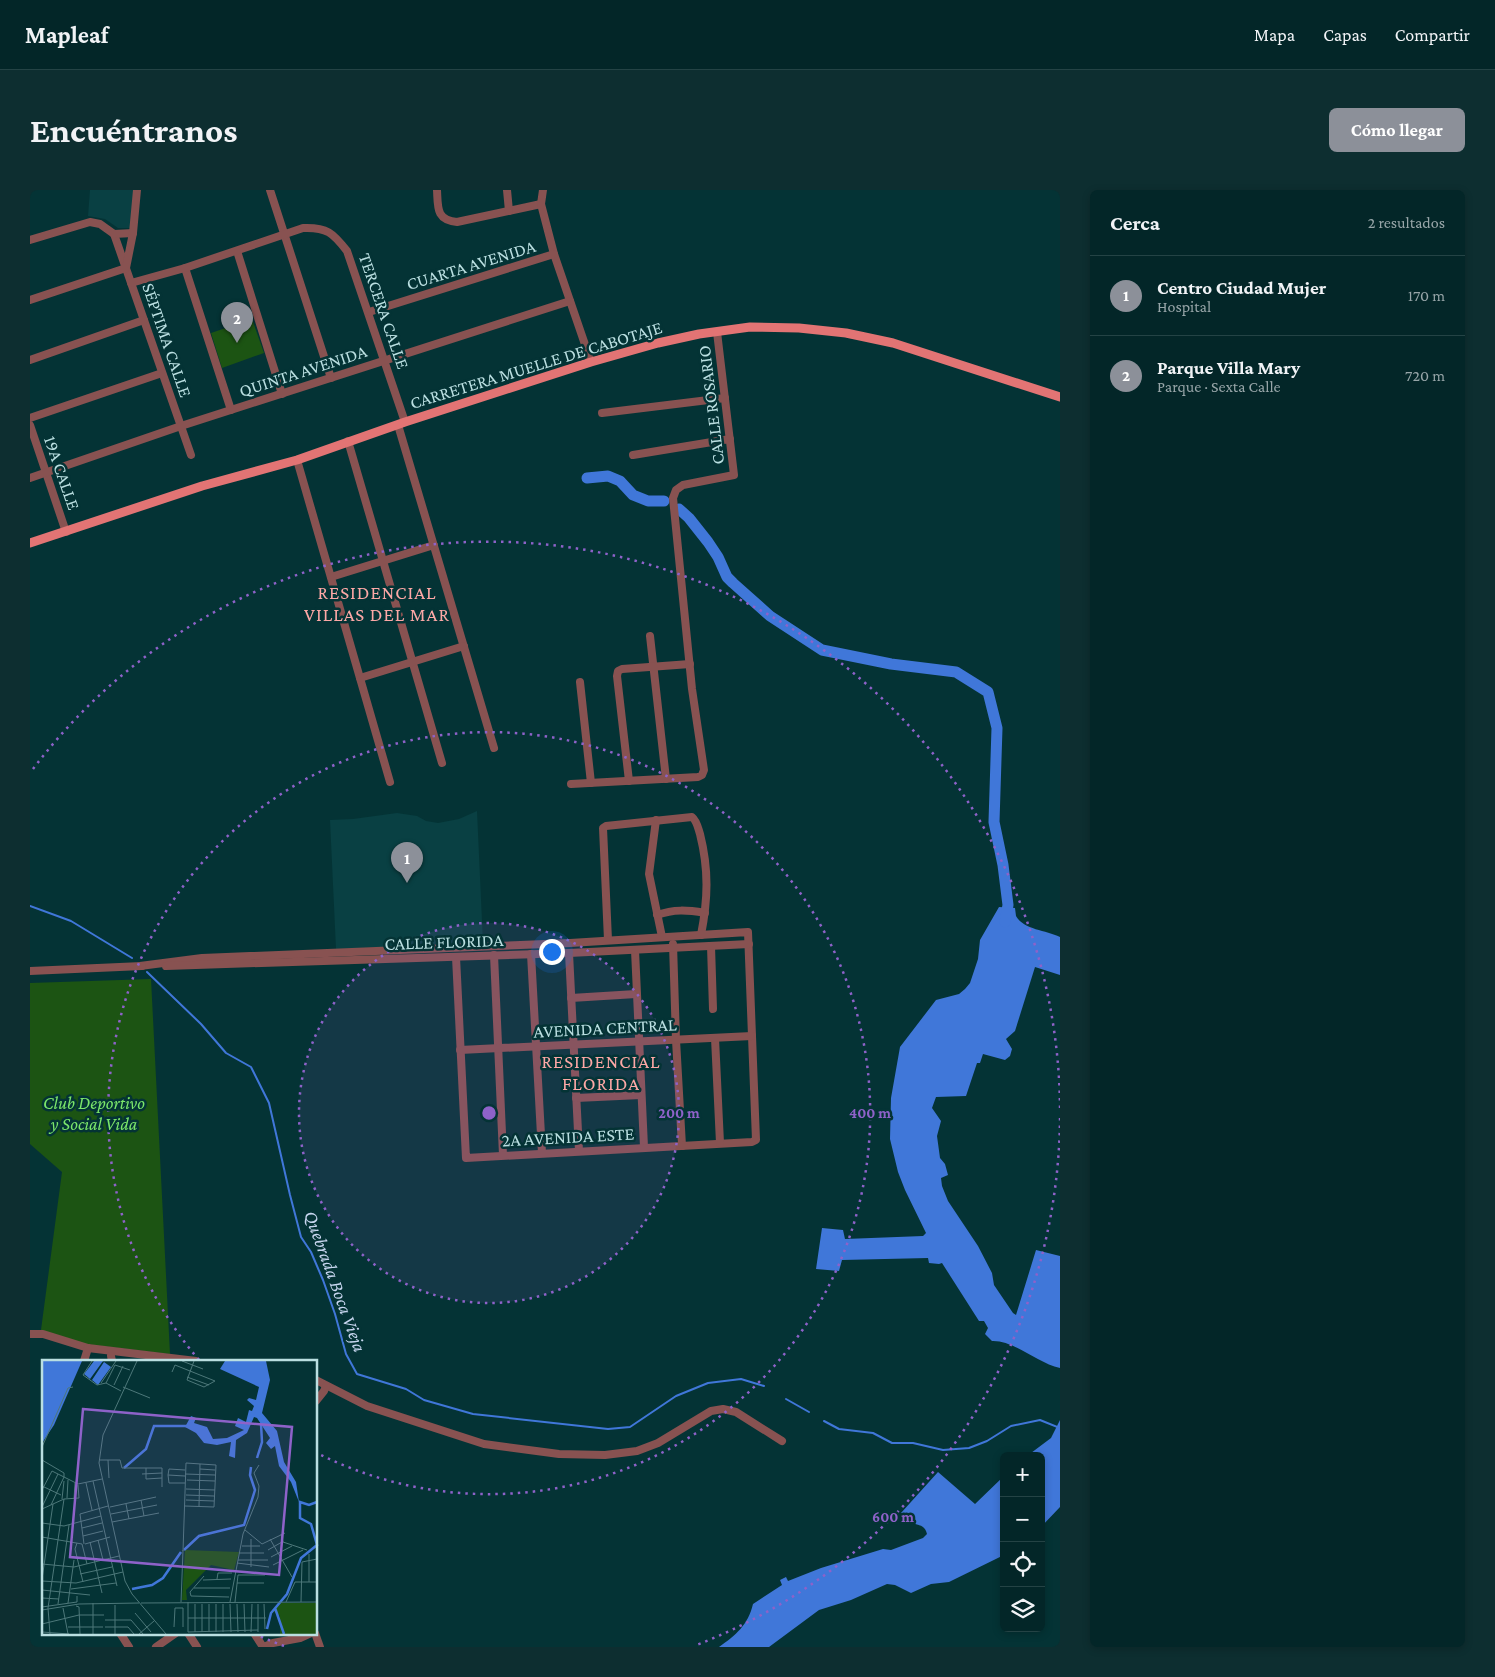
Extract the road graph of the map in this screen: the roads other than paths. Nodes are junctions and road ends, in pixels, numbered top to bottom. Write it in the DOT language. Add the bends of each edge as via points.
graph roads {
  1 [pos="137,190"];
  2 [pos="270,190"];
  3 [pos="438,190"];
  4 [pos="508,190"];
  5 [pos="543,190"];
  6 [pos="541,204"];
  7 [pos="509,211"];
  8 [pos="133,233"];
  9 [pos="114,234"];
  10 [pos="284,234"];
  11 [pos="30,240"];
  12 [pos="237,251"];
  13 [pos="554,254"];
  14 [pos="126,268"];
  15 [pos="185,268"];
  16 [pos="131,283"];
  17 [pos="30,300"];
  18 [pos="570,301"];
  19 [pos="369,312"];
  20 [pos="144,320"];
  21 [pos="717,332"];
  22 [pos="30,360"];
  23 [pos="385,361"];
  24 [pos="591,362"];
  25 [pos="162,373"];
  26 [pos="331,378"];
  27 [pos="282,394"];
  28 [pos="1060,397"];
  29 [pos="725,398"];
  30 [pos="231,410"];
  31 [pos="602,413"];
  32 [pos="30,418"];
  33 [pos="401,423"];
  34 [pos="30,424"];
  35 [pos="181,426"];
  36 [pos="730,439"];
  37 [pos="348,441"];
  38 [pos="191,455"];
  39 [pos="632,455"];
  40 [pos="297,460"];
  41 [pos="45,474"];
  42 [pos="30,478"];
  43 [pos="66,532"];
  44 [pos="30,543"];
  45 [pos="434,545"];
  46 [pos="383,560"];
  47 [pos="331,578"];
  48 [pos="650,636"];
  49 [pos="464,646"];
  50 [pos="412,661"];
  51 [pos="690,664"];
  52 [pos="654,668"];
  53 [pos="360,678"];
  54 [pos="580,682"];
  55 [pos="494,748"];
  56 [pos="442,763"];
  57 [pos="666,779"];
  58 [pos="629,781"];
  59 [pos="390,782"];
  60 [pos="591,783"];
  61 [pos="571,784"];
  62 [pos="656,820"];
  63 [pos="704,913"];
  64 [pos="656,914"];
  65 [pos="701,935"];
  66 [pos="662,937"];
  67 [pos="673,937"];
  68 [pos="608,940"];
  69 [pos="749,944"];
  70 [pos="711,946"];
  71 [pos="673,948"];
  72 [pos="634,950"];
  73 [pos="569,953"];
  74 [pos="532,954"];
  75 [pos="494,955"];
  76 [pos="456,956"];
  77 [pos="140,966"];
  78 [pos="30,971"];
  79 [pos="636,994"];
  80 [pos="571,998"];
  81 [pos="714,1009"];
  82 [pos="752,1036"];
  83 [pos="715,1038"];
  84 [pos="676,1040"];
  85 [pos="638,1042"];
  86 [pos="574,1045"];
  87 [pos="536,1047"];
  88 [pos="497,1048"];
  89 [pos="460,1050"];
  90 [pos="641,1095"];
  91 [pos="576,1098"];
  92 [pos="720,1143"];
  93 [pos="682,1146"];
  94 [pos="644,1147"];
  95 [pos="579,1151"];
  96 [pos="542,1153"];
  97 [pos="503,1155"];
  98 [pos="30,1334"];
  99 [pos="88,1348"];
  100 [pos="159,1358"];
  101 [pos="84,1360"];
  102 [pos="184,1360"];
  103 [pos="318,1381"];
  104 [pos="326,1386"];
  105 [pos="318,1398"];
  106 [pos="782,1441"];
  107 [pos="121,1634"];
  108 [pos="175,1634"];
  109 [pos="189,1634"];
  110 [pos="255,1634"];
  111 [pos="309,1634"];
  112 [pos="315,1634"];
  113 [pos="129,1647"];
  114 [pos="156,1647"];
  115 [pos="197,1647"];
  116 [pos="264,1647"];
  117 [pos="320,1647"];
  1 -- 8 [label="street"];
  2 -- 10 [label="street"];
  3 -- 7 [label="street" via="438,209 446,221 457,222"];
  4 -- 7 [label="street"];
  5 -- 6 [label="street"];
  6 -- 7 [label="street"];
  6 -- 13 [label="street"];
  8 -- 9 [label="street"];
  8 -- 14 [label="street"];
  9 -- 11 [label="street" via="100,224 90,222"];
  9 -- 14 [label="street, SÉPTIMA CALLE"];
  10 -- 12 [label="street, TERCERA CALLE"];
  10 -- 19 [label="street, TERCERA CALLE" via="316,228 335,235 347,251"];
  10 -- 26 [label="street"];
  12 -- 15 [label="street, TERCERA CALLE"];
  12 -- 27 [label="street"];
  13 -- 18 [label="street"];
  13 -- 19 [label="street, CUARTA AVENIDA"];
  14 -- 16 [label="street, SÉPTIMA CALLE"];
  14 -- 17 [label="street"];
  15 -- 16 [label="street, TERCERA CALLE"];
  15 -- 30 [label="street"];
  16 -- 20 [label="street, SÉPTIMA CALLE"];
  18 -- 23 [label="street, QUINTA AVENIDA"];
  18 -- 24 [label="street"];
  19 -- 23 [label="street, TERCERA CALLE"];
  20 -- 22 [label="street"];
  20 -- 25 [label="street, SÉPTIMA CALLE"];
  21 -- 24 [label="main road, CARRETERA MUELLE DE CABOTAJE" via="658,343"];
  21 -- 28 [label="main road, CARRETERA MUELLE DE CABOTAJE" via="750,327 846,333 893,342"];
  21 -- 29 [label="street, CALLE ROSARIO"];
  23 -- 26 [label="street, QUINTA AVENIDA"];
  23 -- 33 [label="street, TERCERA CALLE"];
  24 -- 33 [label="main road, CARRETERA MUELLE DE CABOTAJE"];
  25 -- 32 [label="street"];
  25 -- 35 [label="street, SÉPTIMA CALLE"];
  26 -- 27 [label="street, QUINTA AVENIDA"];
  27 -- 30 [label="street, QUINTA AVENIDA"];
  29 -- 31 [label="street"];
  29 -- 36 [label="street, CALLE ROSARIO"];
  30 -- 35 [label="street, QUINTA AVENIDA"];
  33 -- 37 [label="main road, CARRETERA MUELLE DE CABOTAJE"];
  33 -- 45 [label="street, TERCERA CALLE"];
  34 -- 41 [label="street, 19A CALLE"];
  35 -- 38 [label="street, SÉPTIMA CALLE"];
  35 -- 41 [label="street, QUINTA AVENIDA"];
  36 -- 39 [label="street"];
  36 -- 51 [label="street, CALLE ROSARIO" via="734,475 683,485 676,490 674,498"];
  37 -- 40 [label="main road, CARRETERA MUELLE DE CABOTAJE"];
  37 -- 46 [label="street"];
  40 -- 43 [label="main road, CARRETERA MUELLE DE CABOTAJE" via="202,486"];
  40 -- 47 [label="street"];
  41 -- 42 [label="street, QUINTA AVENIDA"];
  41 -- 43 [label="street, 19A CALLE"];
  43 -- 44 [label="main road, CARRETERA MUELLE DE CABOTAJE"];
  45 -- 46 [label="street"];
  45 -- 49 [label="street, TERCERA CALLE"];
  46 -- 47 [label="street"];
  46 -- 50 [label="street"];
  47 -- 53 [label="street"];
  48 -- 52 [label="street"];
  49 -- 50 [label="street"];
  49 -- 55 [label="street, TERCERA CALLE"];
  50 -- 53 [label="street"];
  50 -- 56 [label="street"];
  51 -- 52 [label="street"];
  51 -- 57 [label="street" via="704,770 698,777"];
  52 -- 57 [label="street"];
  52 -- 58 [label="street" via="618,671"];
  53 -- 59 [label="street"];
  54 -- 60 [label="street"];
  57 -- 58 [label="street"];
  58 -- 60 [label="street"];
  60 -- 61 [label="street"];
  62 -- 63 [label="street" via="695,819 707,871"];
  62 -- 64 [label="street" via="649,874"];
  62 -- 68 [label="street" via="603,828"];
  63 -- 64 [label="street" via="670,910"];
  63 -- 65 [label="street"];
  64 -- 66 [label="street"];
  65 -- 67 [label="street, CALLE FLORIDA"];
  65 -- 69 [label="street, CALLE FLORIDA" via="748,932"];
  66 -- 67 [label="street, CALLE FLORIDA"];
  66 -- 68 [label="street, CALLE FLORIDA"];
  67 -- 71 [label="street"];
  68 -- 77 [label="street, CALLE FLORIDA" via="202,958"];
  69 -- 70 [label="street, CALLE FLORIDA"];
  69 -- 82 [label="street"];
  70 -- 71 [label="street, CALLE FLORIDA"];
  70 -- 81 [label="street"];
  71 -- 72 [label="street, CALLE FLORIDA"];
  71 -- 84 [label="street"];
  72 -- 73 [label="street, CALLE FLORIDA"];
  72 -- 79 [label="street"];
  73 -- 74 [label="street, CALLE FLORIDA"];
  73 -- 80 [label="street"];
  74 -- 75 [label="street, CALLE FLORIDA"];
  74 -- 87 [label="street"];
  75 -- 76 [label="street, CALLE FLORIDA"];
  75 -- 88 [label="street"];
  76 -- 77 [label="street, CALLE FLORIDA" via="189,967"];
  76 -- 89 [label="street"];
  77 -- 78 [label="street, CALLE FLORIDA"];
  79 -- 80 [label="street"];
  79 -- 85 [label="street"];
  80 -- 86 [label="street"];
  82 -- 83 [label="street, AVENIDA CENTRAL"];
  82 -- 92 [label="street, 2A AVENIDA ESTE" via="756,1140"];
  83 -- 84 [label="street, AVENIDA CENTRAL"];
  83 -- 92 [label="street"];
  84 -- 85 [label="street, AVENIDA CENTRAL"];
  84 -- 93 [label="street"];
  85 -- 86 [label="street, AVENIDA CENTRAL"];
  85 -- 90 [label="street"];
  86 -- 87 [label="street, AVENIDA CENTRAL"];
  86 -- 91 [label="street"];
  87 -- 88 [label="street, AVENIDA CENTRAL"];
  87 -- 96 [label="street"];
  88 -- 89 [label="street, AVENIDA CENTRAL"];
  88 -- 97 [label="street"];
  89 -- 97 [label="street, 2A AVENIDA ESTE" via="466,1158"];
  90 -- 91 [label="street"];
  90 -- 94 [label="street"];
  91 -- 95 [label="street"];
  92 -- 93 [label="street, 2A AVENIDA ESTE"];
  93 -- 94 [label="street, 2A AVENIDA ESTE"];
  94 -- 95 [label="street, 2A AVENIDA ESTE"];
  95 -- 96 [label="street, 2A AVENIDA ESTE"];
  96 -- 97 [label="street, 2A AVENIDA ESTE"];
  98 -- 99 [label="street" via="43,1334"];
  99 -- 100 [label="street"];
  99 -- 101 [label="street"];
  100 -- 102 [label="street"];
  103 -- 104 [label="street"];
  104 -- 105 [label="street"];
  104 -- 106 [label="street" via="367,1406 484,1444 559,1454 605,1455 637,1451 658,1443 711,1411 723,1408 736,1412"];
  107 -- 113 [label="street"];
  108 -- 114 [label="street"];
  109 -- 115 [label="street"];
  110 -- 116 [label="street"];
  111 -- 116 [label="street"];
  112 -- 117 [label="street"];
}
